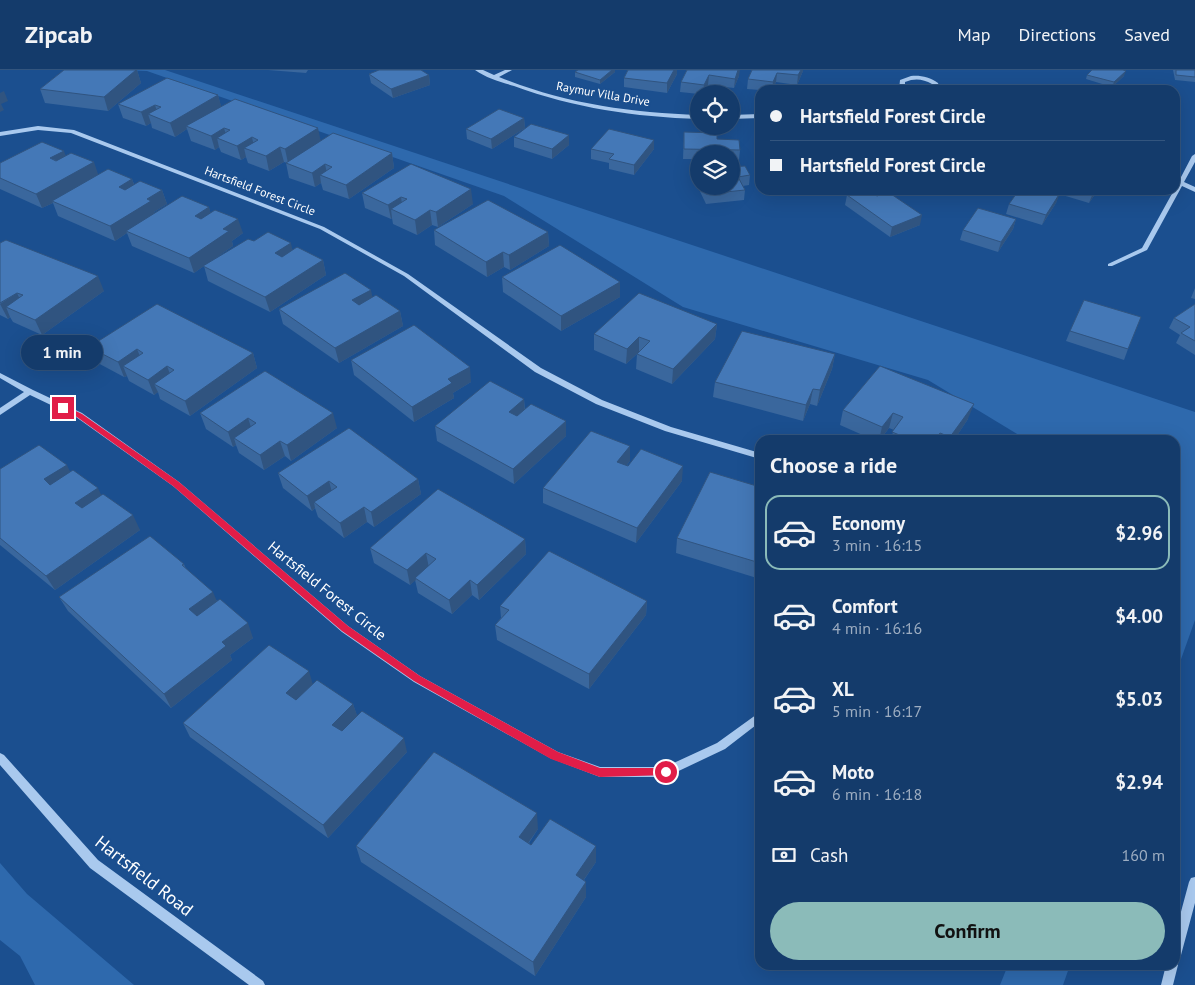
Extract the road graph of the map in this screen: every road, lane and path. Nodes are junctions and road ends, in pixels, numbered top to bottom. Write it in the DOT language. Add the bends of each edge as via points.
graph roads {
  1 [pos="478,70"];
  2 [pos="509,70"];
  3 [pos="494,77"];
  4 [pos="902,85"];
  5 [pos="936,85"];
  6 [pos="755,116"];
  7 [pos="690,117"];
  8 [pos="740,117"];
  9 [pos="0,134"];
  10 [pos="1195,156"];
  11 [pos="1180,178"];
  12 [pos="1180,180"];
  13 [pos="1180,181"];
  14 [pos="1195,182"];
  15 [pos="1195,190"];
  16 [pos="1172,195"];
  17 [pos="1110,264"];
  18 [pos="0,375"];
  19 [pos="30,392"];
  20 [pos="0,412"];
  21 [pos="755,455"];
  22 [pos="755,720"];
  23 [pos="0,758"];
  24 [pos="1195,882"];
  25 [pos="1180,937"];
  26 [pos="1171,970"];
  27 [pos="258,984"];
  28 [pos="1167,985"];
  1 -- 3 [label="street, Raymur Villa Drive"];
  2 -- 3 [label="street"];
  3 -- 7 [label="street, Raymur Villa Drive" via="519,88 598,108"];
  4 -- 5 [label="street" via="902,81 912,76 927,78"];
  6 -- 8 [label="street"];
  9 -- 21 [label="street, Hartsfield Forest Circle" via="38,128 72,131 322,228 406,275 538,370 599,402 668,429"];
  10 -- 11 [label="street"];
  12 -- 14 [label="street"];
  13 -- 15 [label="street"];
  16 -- 17 [label="street" via="1146,250"];
  18 -- 19 [label="street, Hartsfield Forest Circle"];
  19 -- 20 [label="street"];
  19 -- 22 [label="street, Hartsfield Forest Circle" via="79,415 176,484 345,628 409,673 554,756 600,772 666,772 721,746"];
  23 -- 27 [label="street, Hartsfield Road" via="94,864"];
  24 -- 25 [label="street"];
  26 -- 28 [label="street"];
}
